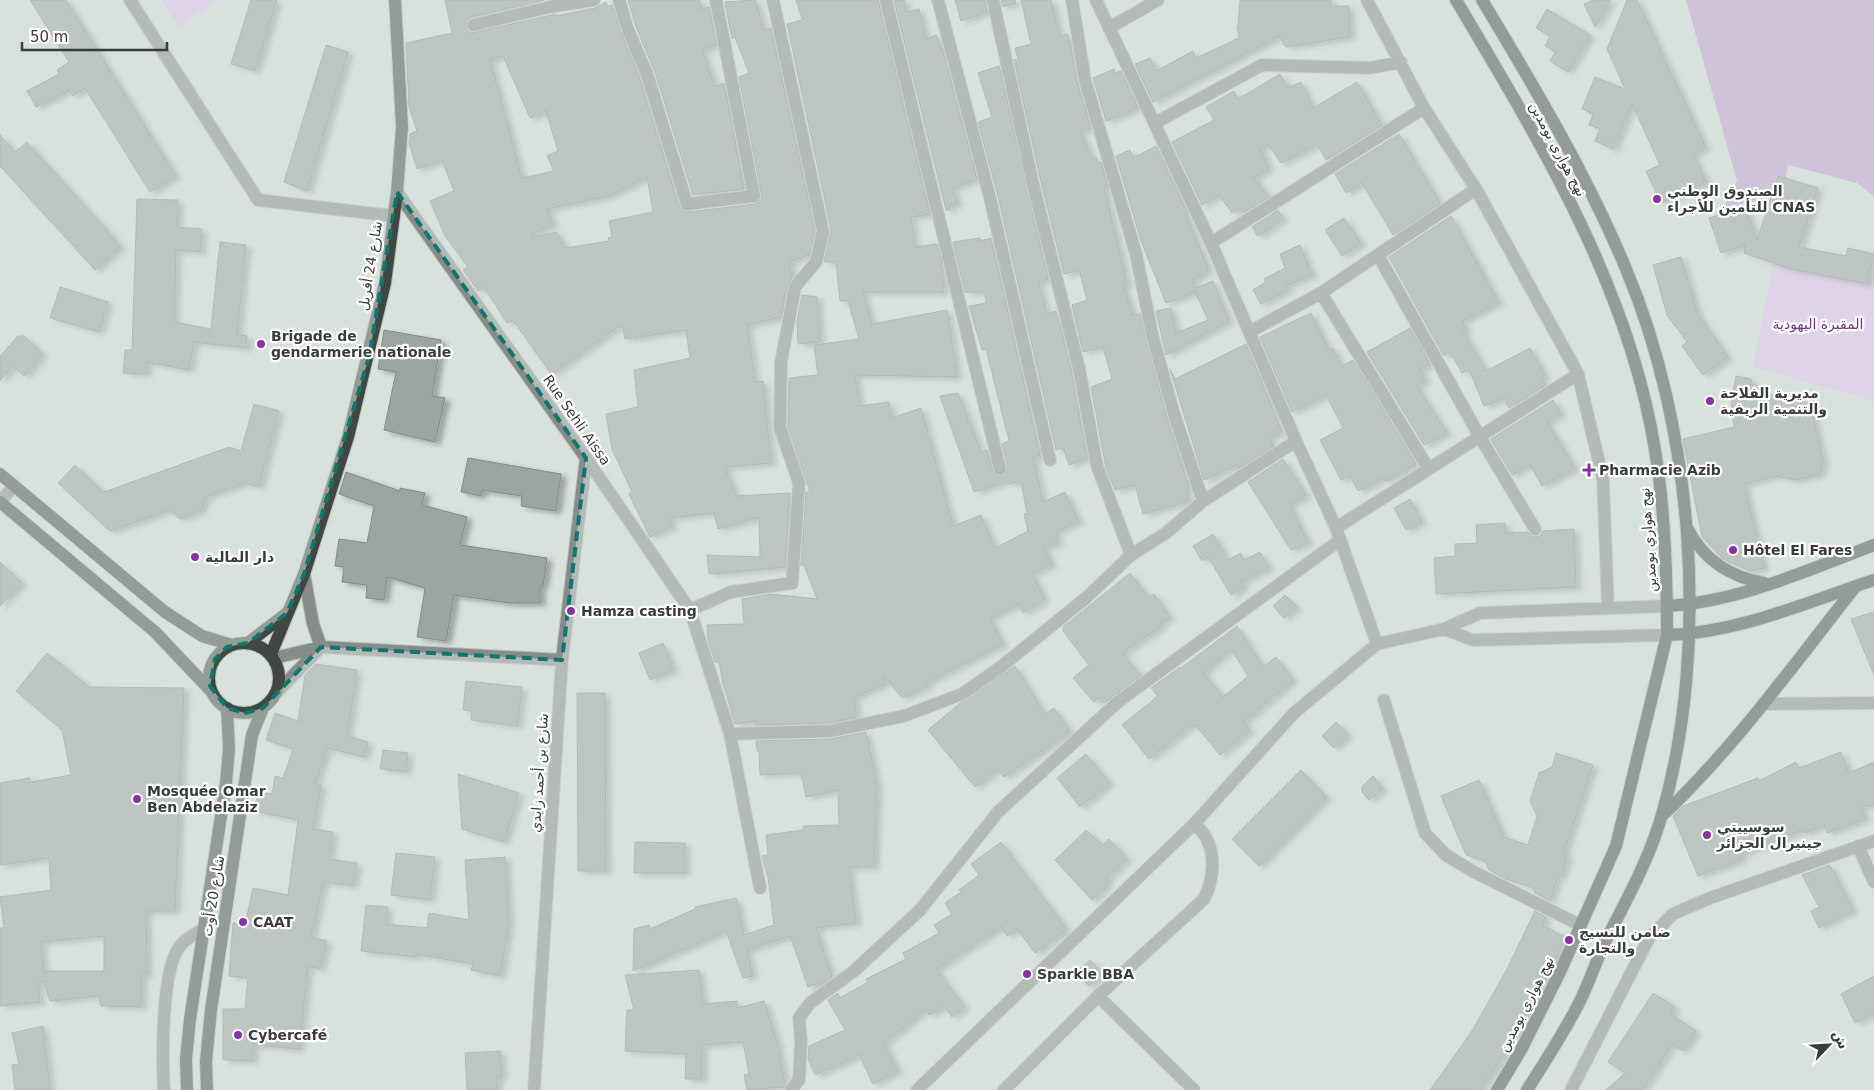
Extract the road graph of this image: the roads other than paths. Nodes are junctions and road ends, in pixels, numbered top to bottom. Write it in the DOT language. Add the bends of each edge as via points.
graph roads {
  1 [pos="130,0"];
  2 [pos="395,0"];
  3 [pos="594,0"];
  4 [pos="619,0"];
  5 [pos="716,0"];
  6 [pos="773,0"];
  7 [pos="886,0"];
  8 [pos="938,0"];
  9 [pos="993,0"];
  10 [pos="1072,0"];
  11 [pos="1096,0"];
  12 [pos="1158,0"];
  13 [pos="1367,0"];
  14 [pos="1456,0"];
  15 [pos="1482,0"];
  16 [pos="473,25"];
  17 [pos="1110,28"];
  18 [pos="1401,62"];
  19 [pos="1424,108"];
  20 [pos="1155,123"];
  21 [pos="1476,189"];
  22 [pos="397,192"];
  23 [pos="394,216"];
  24 [pos="1211,243"];
  25 [pos="1378,255"];
  26 [pos="1321,293"];
  27 [pos="1251,331"];
  28 [pos="1578,374"];
  29 [pos="1480,437"];
  30 [pos="1296,441"];
  31 [pos="586,458"];
  32 [pos="1050,460"];
  33 [pos="1428,468"];
  34 [pos="1000,469"];
  35 [pos="0,474"];
  36 [pos="14,486"];
  37 [pos="1203,501"];
  38 [pos="0,502"];
  39 [pos="1685,524"];
  40 [pos="1535,529"];
  41 [pos="1338,534"];
  42 [pos="1874,545"];
  43 [pos="1130,556"];
  44 [pos="304,574"];
  45 [pos="1874,580"];
  46 [pos="1767,584"];
  47 [pos="1856,586"];
  48 [pos="1690,604"];
  49 [pos="1667,606"];
  50 [pos="1608,608"];
  51 [pos="690,610"];
  52 [pos="287,613"];
  53 [pos="1444,629"];
  54 [pos="1690,634"];
  55 [pos="1667,635"];
  56 [pos="248,643"];
  57 [pos="1377,644"];
  58 [pos="232,645"];
  59 [pos="321,647"];
  60 [pos="272,656"];
  61 [pos="562,660"];
  62 [pos="212,692"];
  63 [pos="276,693"];
  64 [pos="1384,700"];
  65 [pos="1874,703"];
  66 [pos="1763,704"];
  67 [pos="226,708"];
  68 [pos="263,708"];
  69 [pos="730,734"];
  70 [pos="1662,816"];
  71 [pos="1194,824"];
  72 [pos="1874,841"];
  73 [pos="1858,846"];
  74 [pos="1874,882"];
  75 [pos="760,888"];
  76 [pos="1580,924"];
  77 [pos="203,929"];
  78 [pos="1098,996"];
  79 [pos="164,1090"];
  80 [pos="187,1090"];
  81 [pos="207,1090"];
  82 [pos="534,1090"];
  83 [pos="792,1090"];
  84 [pos="917,1090"];
  85 [pos="1004,1090"];
  86 [pos="1194,1090"];
  87 [pos="1497,1090"];
  88 [pos="1527,1090"];
  89 [pos="1571,1090"];
  1 -- 23 [label="street" via="258,200"];
  2 -- 22 [label="main road, شارع 24 أفريل" via="402,127"];
  3 -- 16 [label="street"];
  4 -- 5 [label="street" via="647,74 687,204 754,196"];
  6 -- 51 [label="street" via="823,231 816,262 795,287 781,362 780,428 799,483 792,583 731,592"];
  7 -- 34 [label="street"];
  8 -- 32 [label="street" via="990,198"];
  9 -- 43 [label="street" via="1033,184 1079,368 1097,466"];
  10 -- 37 [label="street" via="1085,80 1136,254 1153,338 1174,414"];
  11 -- 17 [label="street"];
  12 -- 17 [label="street"];
  13 -- 18 [label="street"];
  14 -- 49 [label="main road, نهج هواري بومدين" via="1576,215 1621,322 1646,404 1655,450 1662,505"];
  15 -- 39 [label="main road, نهج هواري بومدين" via="1552,117 1627,271 1644,316 1667,398 1678,455"];
  17 -- 20 [label="street"];
  18 -- 19 [label="street"];
  18 -- 20 [label="street" via="1370,68 1262,65"];
  19 -- 21 [label="street"];
  19 -- 24 [label="street"];
  20 -- 24 [label="street"];
  21 -- 25 [label="street"];
  21 -- 28 [label="street"];
  22 -- 23 [label="main road, شارع 24 أفريل"];
  22 -- 31 [label="street, Rue Sehli Aissa"];
  23 -- 44 [label="main road, شارع 24 أفريل" via="385,283 369,357 348,437"];
  24 -- 27 [label="street"];
  25 -- 26 [label="street"];
  25 -- 29 [label="street"];
  26 -- 27 [label="street"];
  26 -- 33 [label="street"];
  27 -- 30 [label="street"];
  28 -- 29 [label="street"];
  28 -- 50 [label="street" via="1603,479"];
  29 -- 33 [label="street"];
  29 -- 40 [label="street"];
  30 -- 37 [label="street"];
  30 -- 41 [label="street"];
  31 -- 51 [label="street, Rue Sehli Aissa"];
  31 -- 61 [label="street, شارع بن أحمد زايدي"];
  33 -- 41 [label="street"];
  35 -- 36 [label="main road"];
  36 -- 38 [label="street"];
  36 -- 58 [label="main road" via="165,612 202,636"];
  37 -- 43 [label="street" via="1166,533"];
  38 -- 62 [label="main road" via="154,632"];
  39 -- 46 [label="main road" via="1695,543 1726,572"];
  39 -- 48 [label="main road, نهج هواري بومدين"];
  41 -- 57 [label="street"];
  41 -- 83 [label="street" via="1119,701 998,812 920,910 854,971 810,1003 799,1018 799,1080"];
  42 -- 46 [label="main road"];
  43 -- 69 [label="street" via="1086,597 1002,666 962,694 904,716 830,731"];
  44 -- 52 [label="main road, شارع 24 أفريل"];
  44 -- 59 [label="street" via="313,624"];
  45 -- 47 [label="main road"];
  46 -- 48 [label="main road"];
  47 -- 54 [label="main road" via="1740,624"];
  47 -- 66 [label="main road"];
  48 -- 49 [label="main road"];
  48 -- 54 [label="main road, نهج هواري بومدين"];
  49 -- 50 [label="street"];
  49 -- 55 [label="main road, نهج هواري بومدين"];
  50 -- 53 [label="street" via="1480,614"];
  51 -- 69 [label="street, Rue Sehli Aissa"];
  52 -- 56 [label="main road"];
  52 -- 60 [label="main road, شارع 24 أفريل"];
  53 -- 55 [label="street" via="1473,640"];
  53 -- 57 [label="street"];
  54 -- 55 [label="main road"];
  54 -- 70 [label="main road, نهج هواري بومدين" via="1676,755"];
  55 -- 76 [label="main road, نهج هواري بومدين" via="1616,846"];
  56 -- 58 [label="main road"];
  56 -- 60 [label="main road" via="258,645"];
  57 -- 71 [label="street" via="1294,713"];
  58 -- 62 [label="main road" via="222,650 212,664 209,675"];
  59 -- 60 [label="street"];
  59 -- 61 [label="street"];
  59 -- 63 [label="street"];
  60 -- 63 [label="main road" via="280,675"];
  61 -- 82 [label="street, شارع بن أحمد زايدي"];
  62 -- 67 [label="main road"];
  63 -- 68 [label="main road"];
  64 -- 76 [label="street" via="1425,833 1446,855 1474,872"];
  65 -- 66 [label="street"];
  66 -- 70 [label="main road" via="1697,782"];
  67 -- 68 [label="main road" via="245,713"];
  67 -- 77 [label="main road, شارع 20 أوت" via="229,749 226,783"];
  68 -- 81 [label="main road, شارع 20 أوت" via="252,735 215,976 206,1061"];
  69 -- 75 [label="street, Rue Sehli Aissa"];
  70 -- 88 [label="main road, نهج هواري بومدين" via="1579,1003"];
  71 -- 78 [label="street" via="1209,840 1212,857 1210,883 1204,899"];
  71 -- 84 [label="street"];
  72 -- 73 [label="street"];
  73 -- 74 [label="street"];
  73 -- 89 [label="street" via="1710,898 1673,914 1662,923 1649,938"];
  76 -- 87 [label="main road, نهج هواري بومدين" via="1560,972"];
  77 -- 79 [label="street" via="181,945 175,954 166,1002"];
  77 -- 80 [label="main road, شارع 20 أوت" via="187,1040"];
  78 -- 85 [label="street"];
  78 -- 86 [label="street"];
}
